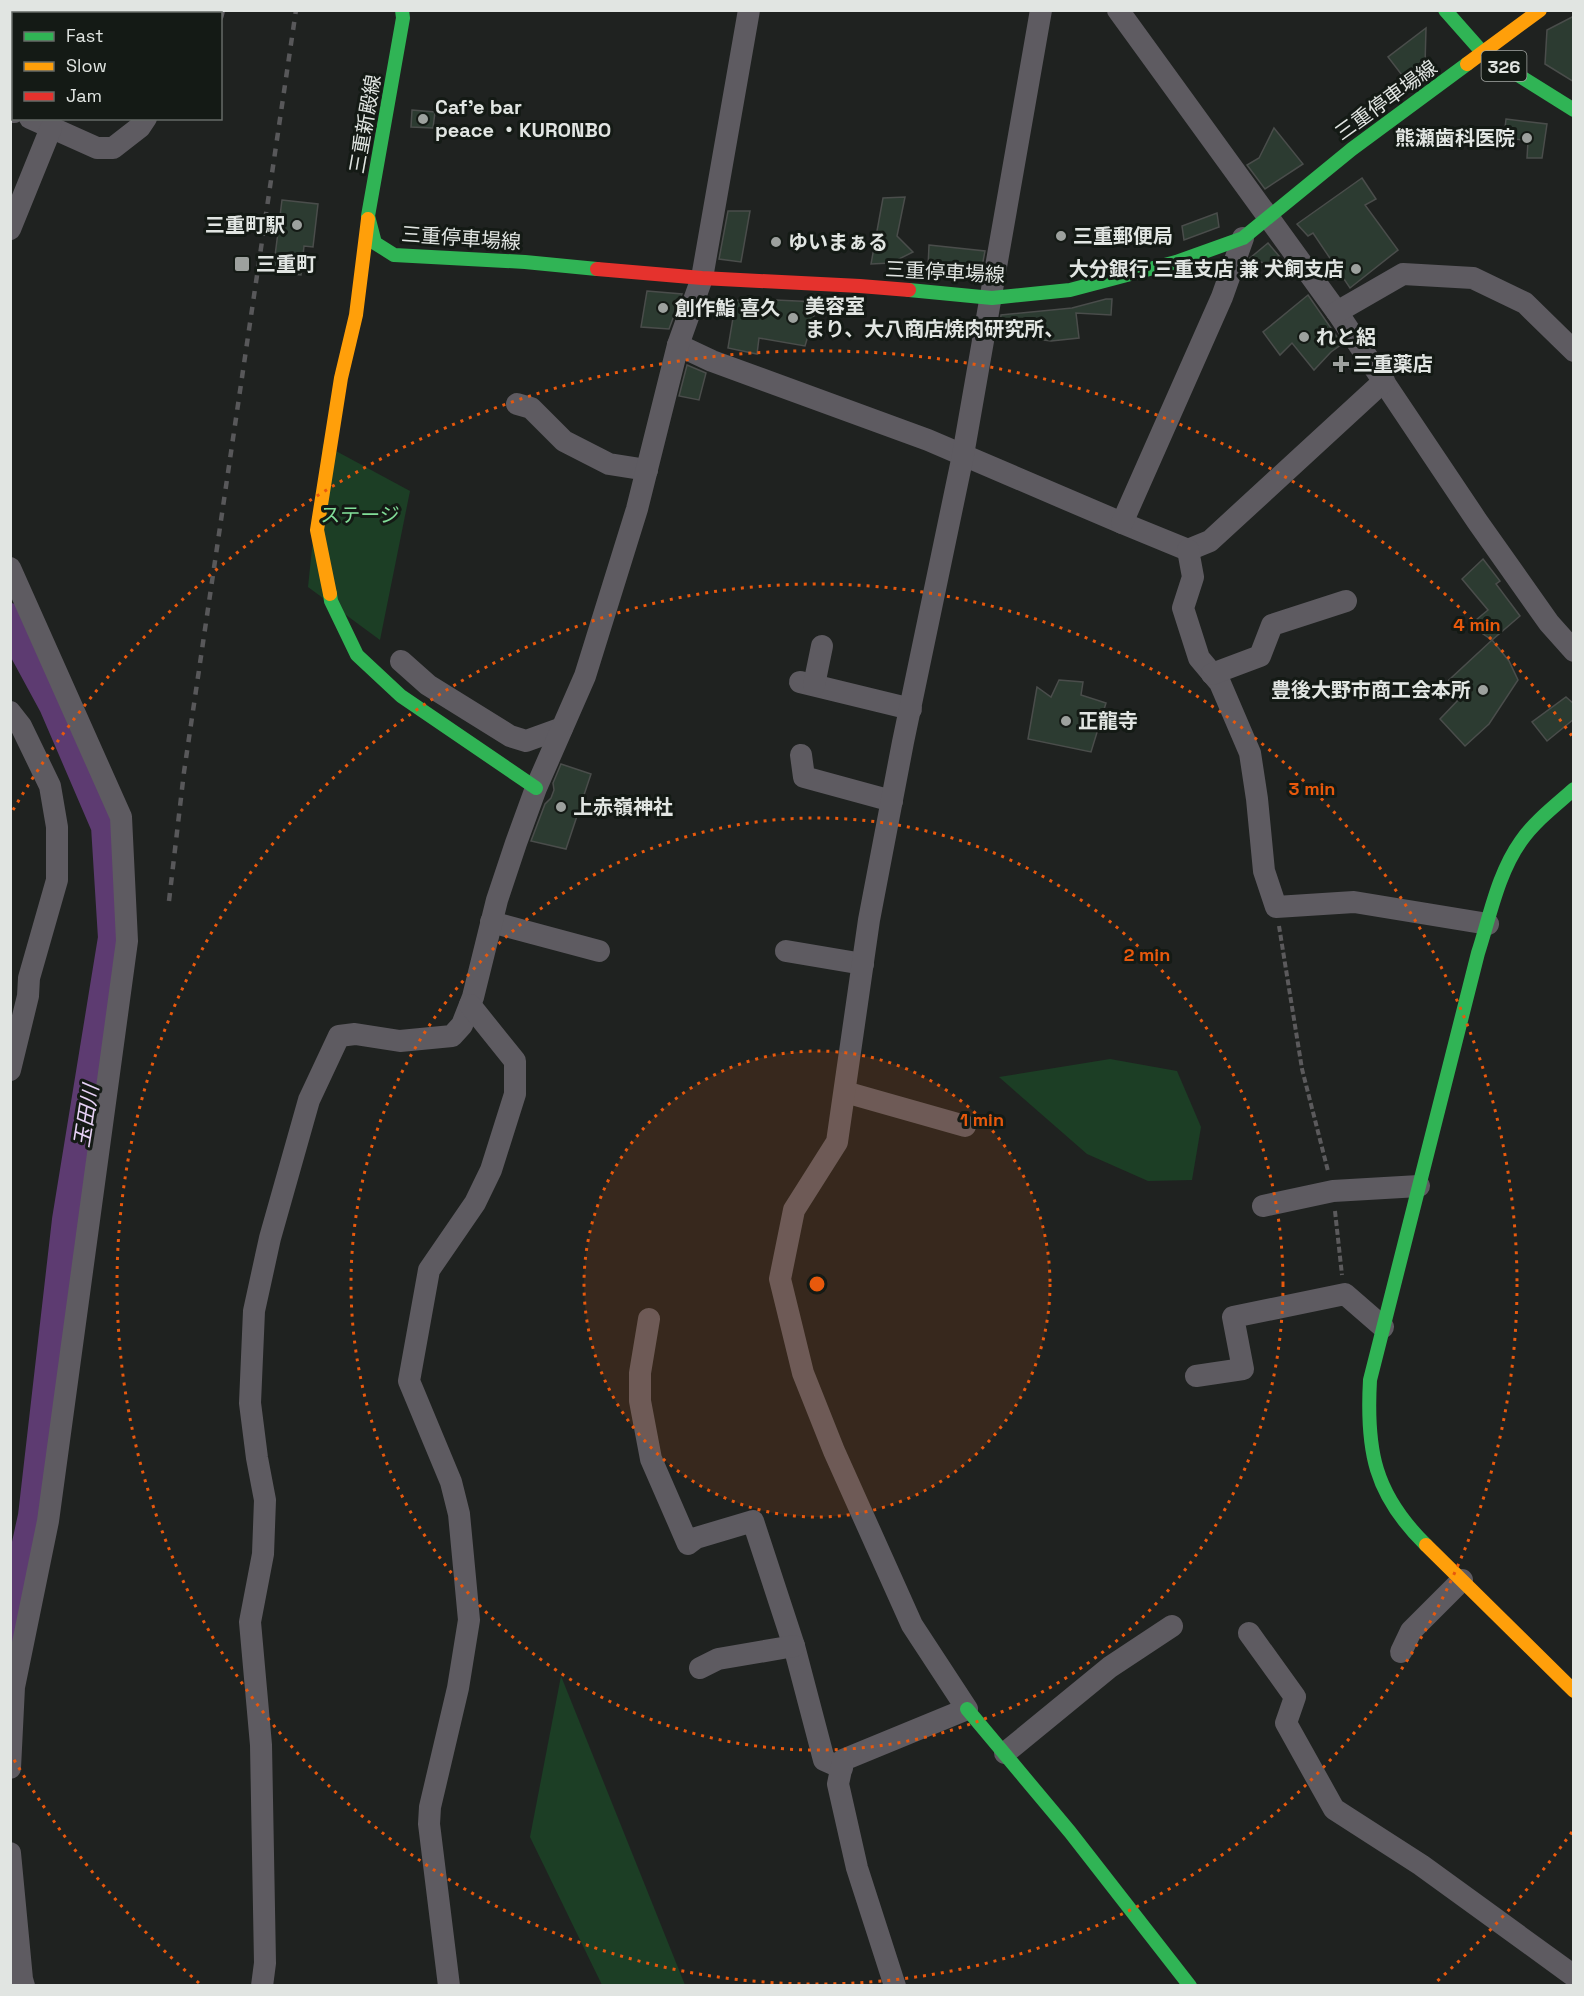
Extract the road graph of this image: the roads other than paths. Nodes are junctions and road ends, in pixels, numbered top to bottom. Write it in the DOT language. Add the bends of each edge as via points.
graph roads {
  1 [pos="402,10"];
  2 [pos="749,10"];
  3 [pos="1041,10"];
  4 [pos="1118,10"];
  5 [pos="1445,10"];
  6 [pos="1540,10"];
  7 [pos="1483,53"];
  8 [pos="1574,110"];
  9 [pos="145,120"];
  10 [pos="39,122"];
  11 [pos="368,216"];
  12 [pos="1268,218"];
  13 [pos="10,228"];
  14 [pos="1242,238"];
  15 [pos="375,243"];
  16 [pos="702,278"];
  17 [pos="992,298"];
  18 [pos="1337,312"];
  19 [pos="678,345"];
  20 [pos="1574,351"];
  21 [pos="1384,381"];
  22 [pos="517,404"];
  23 [pos="963,455"];
  24 [pos="646,470"];
  25 [pos="1122,523"];
  26 [pos="1188,550"];
  27 [pos="10,568"];
  28 [pos="1346,601"];
  29 [pos="822,646"];
  30 [pos="1574,651"];
  31 [pos="401,661"];
  32 [pos="1212,674"];
  33 [pos="911,709"];
  34 [pos="10,712"];
  35 [pos="562,728"];
  36 [pos="801,754"];
  37 [pos="536,788"];
  38 [pos="1574,789"];
  39 [pos="892,801"];
  40 [pos="491,922"];
  41 [pos="1488,924"];
  42 [pos="598,951"];
  43 [pos="786,951"];
  44 [pos="863,964"];
  45 [pos="470,1005"];
  46 [pos="10,1070"];
  47 [pos="845,1092"];
  48 [pos="965,1126"];
  49 [pos="1419,1186"];
  50 [pos="1263,1206"];
  51 [pos="649,1319"];
  52 [pos="1383,1327"];
  53 [pos="1196,1376"];
  54 [pos="1462,1580"];
  55 [pos="1172,1626"];
  56 [pos="1249,1633"];
  57 [pos="794,1646"];
  58 [pos="1401,1652"];
  59 [pos="700,1668"];
  60 [pos="1574,1691"];
  61 [pos="967,1709"];
  62 [pos="1005,1753"];
  63 [pos="10,1768"];
  64 [pos="842,1768"];
  65 [pos="10,1852"];
  66 [pos="1574,1976"];
  67 [pos="24,1986"];
  68 [pos="262,1986"];
  69 [pos="449,1986"];
  70 [pos="895,1986"];
  71 [pos="1190,1986"];
  1 -- 11 [label="main road, 三重新殿線"];
  2 -- 16 [label="street"];
  3 -- 17 [label="street"];
  4 -- 12 [label="street"];
  5 -- 7 [label="main road, 326"];
  6 -- 7 [label="main road, 三重停車場線"];
  7 -- 8 [label="main road, 326"];
  7 -- 12 [label="main road, 三重停車場線" via="1352,149"];
  9 -- 10 [label="street" via="113,148 97,148"];
  10 -- 13 [label="street"];
  11 -- 15 [label="main road, 三重新殿線"];
  11 -- 37 [label="main road" via="356,315 341,378 317,530 331,601 357,655 401,696"];
  12 -- 14 [label="main road, 三重停車場線"];
  12 -- 18 [label="street"];
  14 -- 17 [label="main road, 三重停車場線" via="1124,277 1070,290"];
  14 -- 25 [label="street" via="1222,297"];
  15 -- 16 [label="main road, 三重停車場線" via="394,255"];
  16 -- 17 [label="main road, 三重停車場線"];
  16 -- 19 [label="street"];
  17 -- 23 [label="street"];
  18 -- 20 [label="street" via="1403,274 1473,278 1525,303"];
  18 -- 21 [label="street"];
  19 -- 23 [label="street"];
  19 -- 24 [label="street"];
  21 -- 26 [label="street" via="1210,541"];
  21 -- 30 [label="street" via="1536,605"];
  22 -- 24 [label="street" via="531,408 564,441 609,464"];
  23 -- 25 [label="street"];
  23 -- 33 [label="street"];
  24 -- 35 [label="street" via="585,676"];
  25 -- 26 [label="street"];
  26 -- 32 [label="street" via="1193,577 1183,608 1199,658"];
  27 -- 63 [label="street" via="121,817 127,941 48,1521 14,1687"];
  28 -- 32 [label="street" via="1272,624 1260,656"];
  29 -- 33 [label="street" via="807,683"];
  31 -- 35 [label="street" via="428,685 510,736 526,741"];
  32 -- 41 [label="street" via="1220,683 1250,753 1264,871 1276,907 1353,902"];
  33 -- 39 [label="street"];
  34 -- 46 [label="street" via="21,726 50,786 57,827 57,880 29,978"];
  35 -- 37 [label="street"];
  36 -- 39 [label="street" via="804,777"];
  37 -- 40 [label="street"];
  38 -- 41 [label="main road" via="1516,848"];
  39 -- 44 [label="street"];
  40 -- 42 [label="street"];
  40 -- 45 [label="street"];
  41 -- 49 [label="main road"];
  43 -- 44 [label="street"];
  44 -- 47 [label="street"];
  45 -- 68 [label="street" via="462,1025 452,1036 400,1041 355,1034 339,1036 309,1100 254,1311 250,1403 265,1500 263,1554 250,1622 261,1745 265,1963"];
  45 -- 69 [label="street" via="515,1061 515,1094 491,1170 475,1203 429,1270 409,1381 451,1482 459,1514 469,1620 429,1824"];
  47 -- 48 [label="street"];
  47 -- 61 [label="street" via="837,1142 794,1210 780,1280 804,1373 834,1451 912,1625"];
  49 -- 50 [label="street" via="1332,1191"];
  49 -- 52 [label="main road"];
  51 -- 57 [label="street" via="640,1373 642,1413 651,1459 688,1544 753,1521"];
  52 -- 53 [label="street" via="1345,1294 1233,1317 1243,1369"];
  52 -- 54 [label="main road" via="1370,1380 1368,1415 1380,1481 1399,1515"];
  54 -- 58 [label="street" via="1411,1631"];
  54 -- 60 [label="main road"];
  55 -- 62 [label="street" via="1110,1667"];
  56 -- 66 [label="street" via="1295,1697 1286,1723 1334,1809 1421,1865"];
  57 -- 59 [label="street" via="718,1659"];
  57 -- 64 [label="street" via="824,1760"];
  61 -- 62 [label="main road"];
  61 -- 64 [label="street" via="843,1760"];
  62 -- 71 [label="main road"];
  64 -- 70 [label="street" via="838,1784 857,1868"];
  65 -- 67 [label="street"];
}
